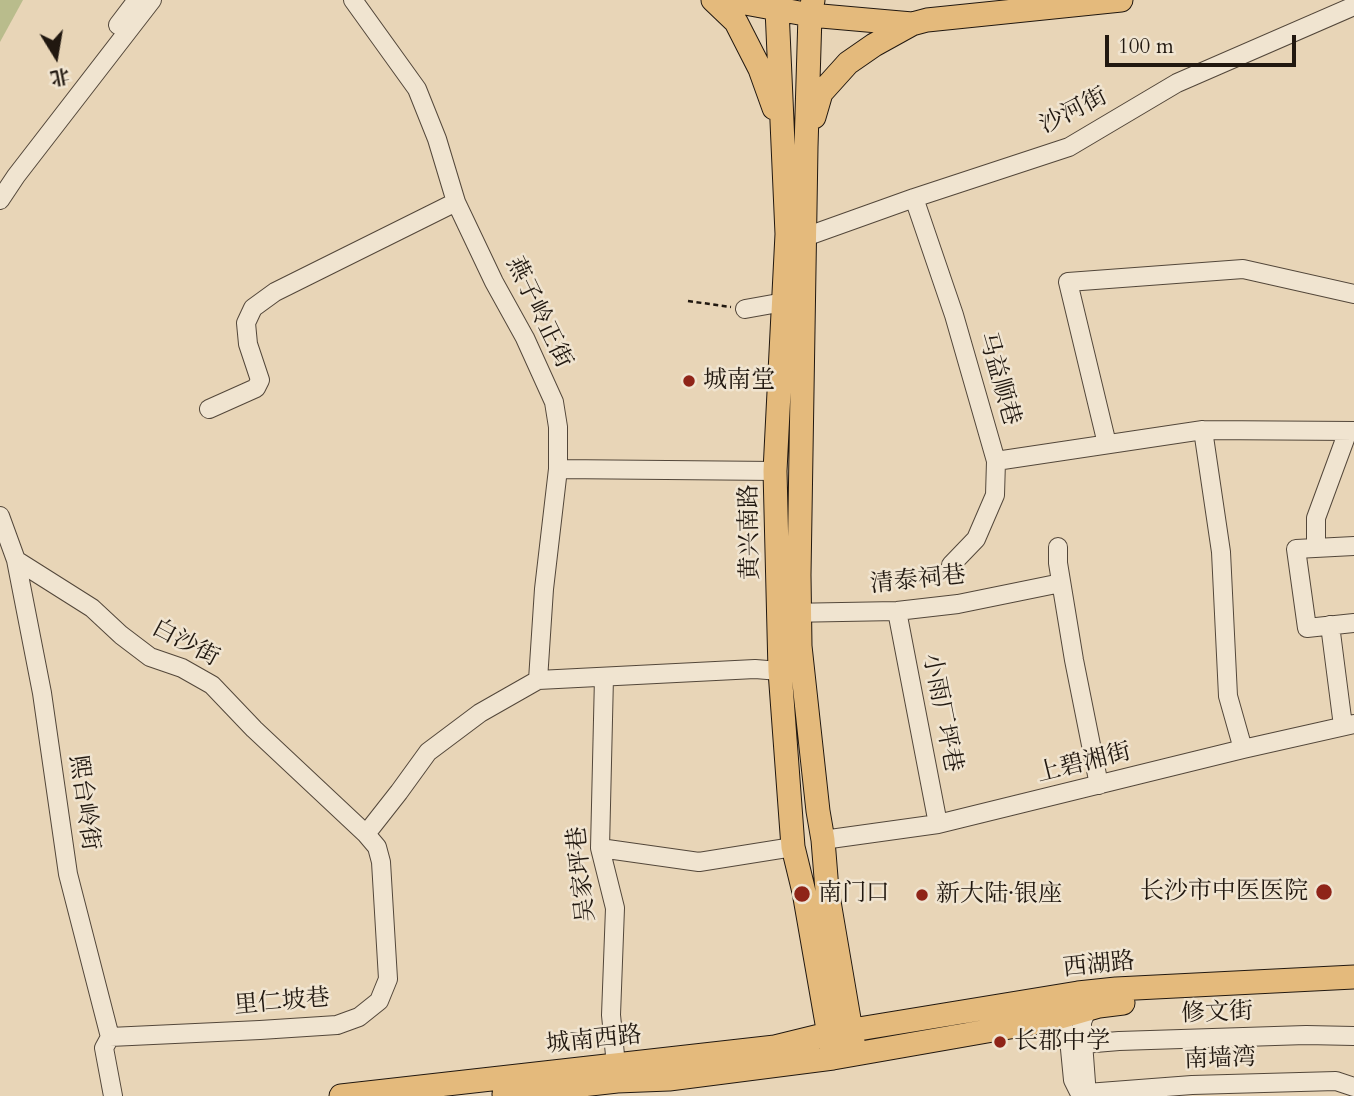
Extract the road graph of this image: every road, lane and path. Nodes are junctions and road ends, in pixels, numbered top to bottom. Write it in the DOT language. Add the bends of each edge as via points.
graph roads {
  1 [pos="137,0"];
  2 [pos="152,0"];
  3 [pos="353,0"];
  4 [pos="713,0"];
  5 [pos="729,0"];
  6 [pos="1121,0"];
  7 [pos="777,5"];
  8 [pos="1354,6"];
  9 [pos="811,8"];
  10 [pos="912,24"];
  11 [pos="783,141"];
  12 [pos="806,147"];
  13 [pos="2,172"];
  14 [pos="914,198"];
  15 [pos="0,200"];
  16 [pos="456,202"];
  17 [pos="805,237"];
  18 [pos="1354,294"];
  19 [pos="688,301"];
  20 [pos="784,302"];
  21 [pos="745,309"];
  22 [pos="209,409"];
  23 [pos="1203,429"];
  24 [pos="1351,431"];
  25 [pos="1107,444"];
  26 [pos="996,461"];
  27 [pos="558,469"];
  28 [pos="775,471"];
  29 [pos="0,516"];
  30 [pos="1354,546"];
  31 [pos="1058,547"];
  32 [pos="1316,547"];
  33 [pos="16,560"];
  34 [pos="951,565"];
  35 [pos="1061,583"];
  36 [pos="897,611"];
  37 [pos="789,613"];
  38 [pos="1354,623"];
  39 [pos="1330,625"];
  40 [pos="780,671"];
  41 [pos="604,677"];
  42 [pos="538,680"];
  43 [pos="1349,725"];
  44 [pos="1242,749"];
  45 [pos="1100,785"];
  46 [pos="347,818"];
  47 [pos="938,824"];
  48 [pos="366,834"];
  49 [pos="823,840"];
  50 [pos="793,847"];
  51 [pos="600,848"];
  52 [pos="1354,977"];
  53 [pos="832,990"];
  54 [pos="1354,993"];
  55 [pos="1087,1010"];
  56 [pos="1050,1020"];
  57 [pos="903,1022"];
  58 [pos="839,1032"];
  59 [pos="1354,1036"];
  60 [pos="110,1037"];
  61 [pos="1083,1044"];
  62 [pos="775,1047"];
  63 [pos="844,1056"];
  64 [pos="616,1065"];
  65 [pos="670,1087"];
  66 [pos="1354,1087"];
  67 [pos="542,1093"];
  68 [pos="1085,1095"];
  69 [pos="113,1096"];
  70 [pos="341,1096"];
  71 [pos="480,1096"];
  1 -- 13 [label="street"];
  2 -- 15 [label="street"];
  3 -- 16 [label="street, 燕子岭正街" via="417,89"];
  4 -- 11 [label="main road" via="742,34 772,98"];
  5 -- 7 [label="main road"];
  6 -- 10 [label="main road"];
  7 -- 9 [label="main road"];
  7 -- 11 [label="main road, 黄兴南路"];
  8 -- 14 [label="street, 沙河街" via="1177,83 1069,147"];
  9 -- 10 [label="main road"];
  9 -- 12 [label="main road, 黄兴南路"];
  10 -- 12 [label="main road" via="848,63 821,93"];
  11 -- 20 [label="main road, 黄兴南路"];
  12 -- 17 [label="main road, 黄兴南路"];
  14 -- 17 [label="street, 沙河街"];
  14 -- 26 [label="street, 马益顺巷"];
  16 -- 22 [label="street" via="275,292 253,308 246,323 248,344 260,380 256,388"];
  16 -- 27 [label="street, 燕子岭正街" via="554,402"];
  17 -- 37 [label="main road, 黄兴南路" via="799,575"];
  18 -- 25 [label="street" via="1243,269 1068,282"];
  19 -- 21 [label="path"];
  20 -- 21 [label="street"];
  20 -- 28 [label="main road, 黄兴南路"];
  23 -- 24 [label="street"];
  23 -- 25 [label="street"];
  23 -- 44 [label="street" via="1221,552 1228,696"];
  24 -- 32 [label="street" via="1316,518"];
  25 -- 26 [label="street"];
  26 -- 34 [label="street, 马益顺巷" via="995,495 976,538"];
  27 -- 28 [label="street"];
  27 -- 42 [label="street, 燕子岭正街"];
  28 -- 37 [label="main road, 黄兴南路"];
  29 -- 33 [label="street, 熙台岭街"];
  30 -- 32 [label="street"];
  31 -- 35 [label="street"];
  32 -- 39 [label="street" via="1296,549 1307,628"];
  33 -- 46 [label="street, 白沙街" via="92,608 150,657 212,684"];
  33 -- 60 [label="street, 熙台岭街" via="42,693 68,874"];
  35 -- 36 [label="street, 清泰祠巷"];
  35 -- 45 [label="street"];
  36 -- 37 [label="street, 清泰祠巷"];
  36 -- 47 [label="street, 小雨厂坪巷"];
  37 -- 40 [label="main road, 黄兴南路"];
  37 -- 49 [label="main road, 黄兴南路" via="800,646"];
  38 -- 39 [label="street"];
  39 -- 43 [label="street"];
  40 -- 41 [label="street" via="755,668"];
  40 -- 50 [label="main road, 黄兴南路"];
  41 -- 42 [label="street"];
  41 -- 51 [label="street, 吴家坪巷"];
  42 -- 48 [label="street" via="480,713 428,752"];
  43 -- 44 [label="street, 上碧湘街"];
  44 -- 45 [label="street, 上碧湘街"];
  45 -- 47 [label="street, 上碧湘街"];
  46 -- 48 [label="street, 里仁坡巷"];
  47 -- 49 [label="street, 上碧湘街"];
  48 -- 60 [label="street, 里仁坡巷" via="377,847 381,862 388,979 379,1001 359,1017 337,1025"];
  49 -- 53 [label="main road, 黄兴南路"];
  50 -- 51 [label="street" via="699,862"];
  50 -- 53 [label="main road, 黄兴南路"];
  51 -- 64 [label="street, 吴家坪巷" via="615,908 611,1015"];
  52 -- 57 [label="main road, 西湖路" via="1116,989"];
  53 -- 57 [label="main road" via="867,1016"];
  53 -- 58 [label="main road, 黄兴南路"];
  53 -- 62 [label="main road" via="808,1029"];
  54 -- 55 [label="main road, 西湖路" via="1120,1003"];
  55 -- 56 [label="main road, 西湖路"];
  55 -- 61 [label="street" via="1082,1022"];
  56 -- 63 [label="main road, 西湖路"];
  56 -- 68 [label="street" via="1066,1032 1073,1080"];
  57 -- 58 [label="main road, 西湖路"];
  58 -- 62 [label="main road, 城南西路"];
  58 -- 63 [label="main road, 黄兴南路"];
  59 -- 61 [label="street, 修文街"];
  60 -- 69 [label="street, 熙台岭街" via="104,1048"];
  61 -- 68 [label="street"];
  62 -- 64 [label="main road, 城南西路"];
  63 -- 65 [label="main road, 城南西路"];
  64 -- 70 [label="main road, 城南西路"];
  65 -- 67 [label="main road, 城南西路" via="617,1081"];
  66 -- 68 [label="street, 南墙湾" via="1336,1081 1192,1085"];
  67 -- 71 [label="main road, 城南西路"];
}
